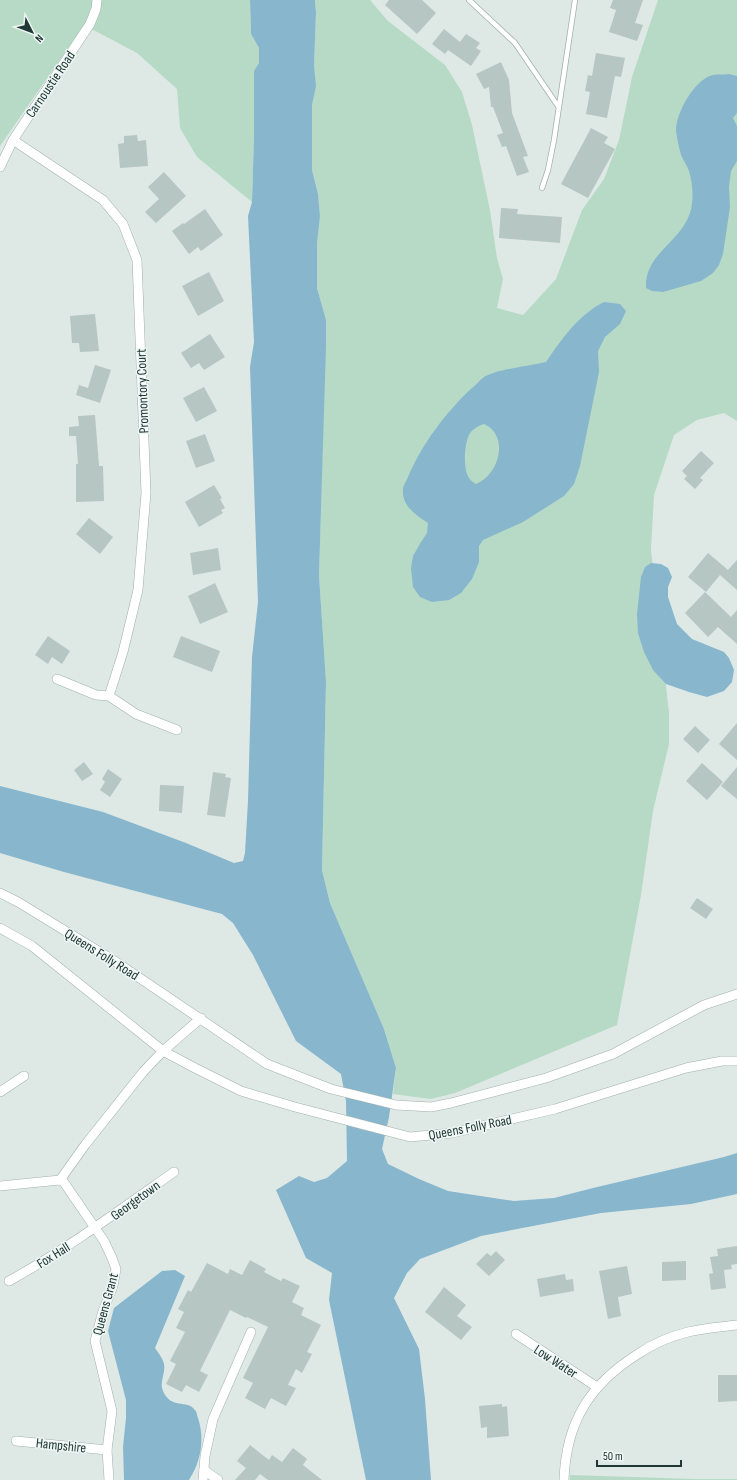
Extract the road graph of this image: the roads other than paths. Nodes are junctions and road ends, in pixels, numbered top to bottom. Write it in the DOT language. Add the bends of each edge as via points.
graph roads {
  1 [pos="97,0"];
  2 [pos="469,0"];
  3 [pos="575,0"];
  4 [pos="558,106"];
  5 [pos="13,140"];
  6 [pos="0,166"];
  7 [pos="542,188"];
  8 [pos="57,678"];
  9 [pos="109,696"];
  10 [pos="177,730"];
  11 [pos="0,893"];
  12 [pos="0,928"];
  13 [pos="737,994"];
  14 [pos="201,1018"];
  15 [pos="163,1051"];
  16 [pos="737,1061"];
  17 [pos="24,1076"];
  18 [pos="0,1092"];
  19 [pos="174,1172"];
  20 [pos="60,1180"];
  21 [pos="0,1186"];
  22 [pos="96,1228"];
  23 [pos="9,1281"];
  24 [pos="737,1325"];
  25 [pos="250,1332"];
  26 [pos="516,1334"];
  27 [pos="597,1387"];
  28 [pos="16,1441"];
  29 [pos="107,1450"];
  30 [pos="204,1470"];
  31 [pos="109,1480"];
  32 [pos="203,1480"];
  33 [pos="218,1480"];
  34 [pos="564,1480"];
  1 -- 5 [label="street, Carnoustie Road" via="90,24"];
  2 -- 4 [label="lane" via="515,44"];
  3 -- 4 [label="lane"];
  4 -- 7 [label="lane" via="548,170"];
  5 -- 6 [label="street, Carnoustie Road"];
  5 -- 9 [label="street, Promontory Court" via="103,200 123,224 137,260 146,493 138,590"];
  8 -- 9 [label="street" via="96,695"];
  9 -- 10 [label="street" via="136,714"];
  11 -- 14 [label="street, Queens Folly Road" via="113,960"];
  12 -- 15 [label="street, Queens Folly Road" via="32,946"];
  13 -- 14 [label="street, Queens Folly Road" via="704,1005 613,1054 546,1078 431,1107 396,1105 331,1089 267,1064"];
  14 -- 15 [label="street"];
  15 -- 16 [label="street, Queens Folly Road" via="241,1091 410,1137 452,1133 555,1109 686,1068 722,1061"];
  15 -- 20 [label="street" via="143,1072"];
  17 -- 18 [label="street"];
  19 -- 22 [label="street, Georgetown"];
  20 -- 21 [label="street"];
  20 -- 22 [label="street, Queens Grant"];
  22 -- 23 [label="street, Fox Hall"];
  22 -- 29 [label="street, Queens Grant" via="116,1269 95,1341 112,1411"];
  24 -- 27 [label="street" via="688,1332 659,1342 623,1363"];
  25 -- 30 [label="street" via="213,1419"];
  26 -- 27 [label="street, Low Water"];
  27 -- 34 [label="street" via="581,1411 574,1428"];
  28 -- 29 [label="street, Hampshire"];
  29 -- 31 [label="street, Queens Grant"];
  30 -- 32 [label="street"];
  30 -- 33 [label="street"];
}
